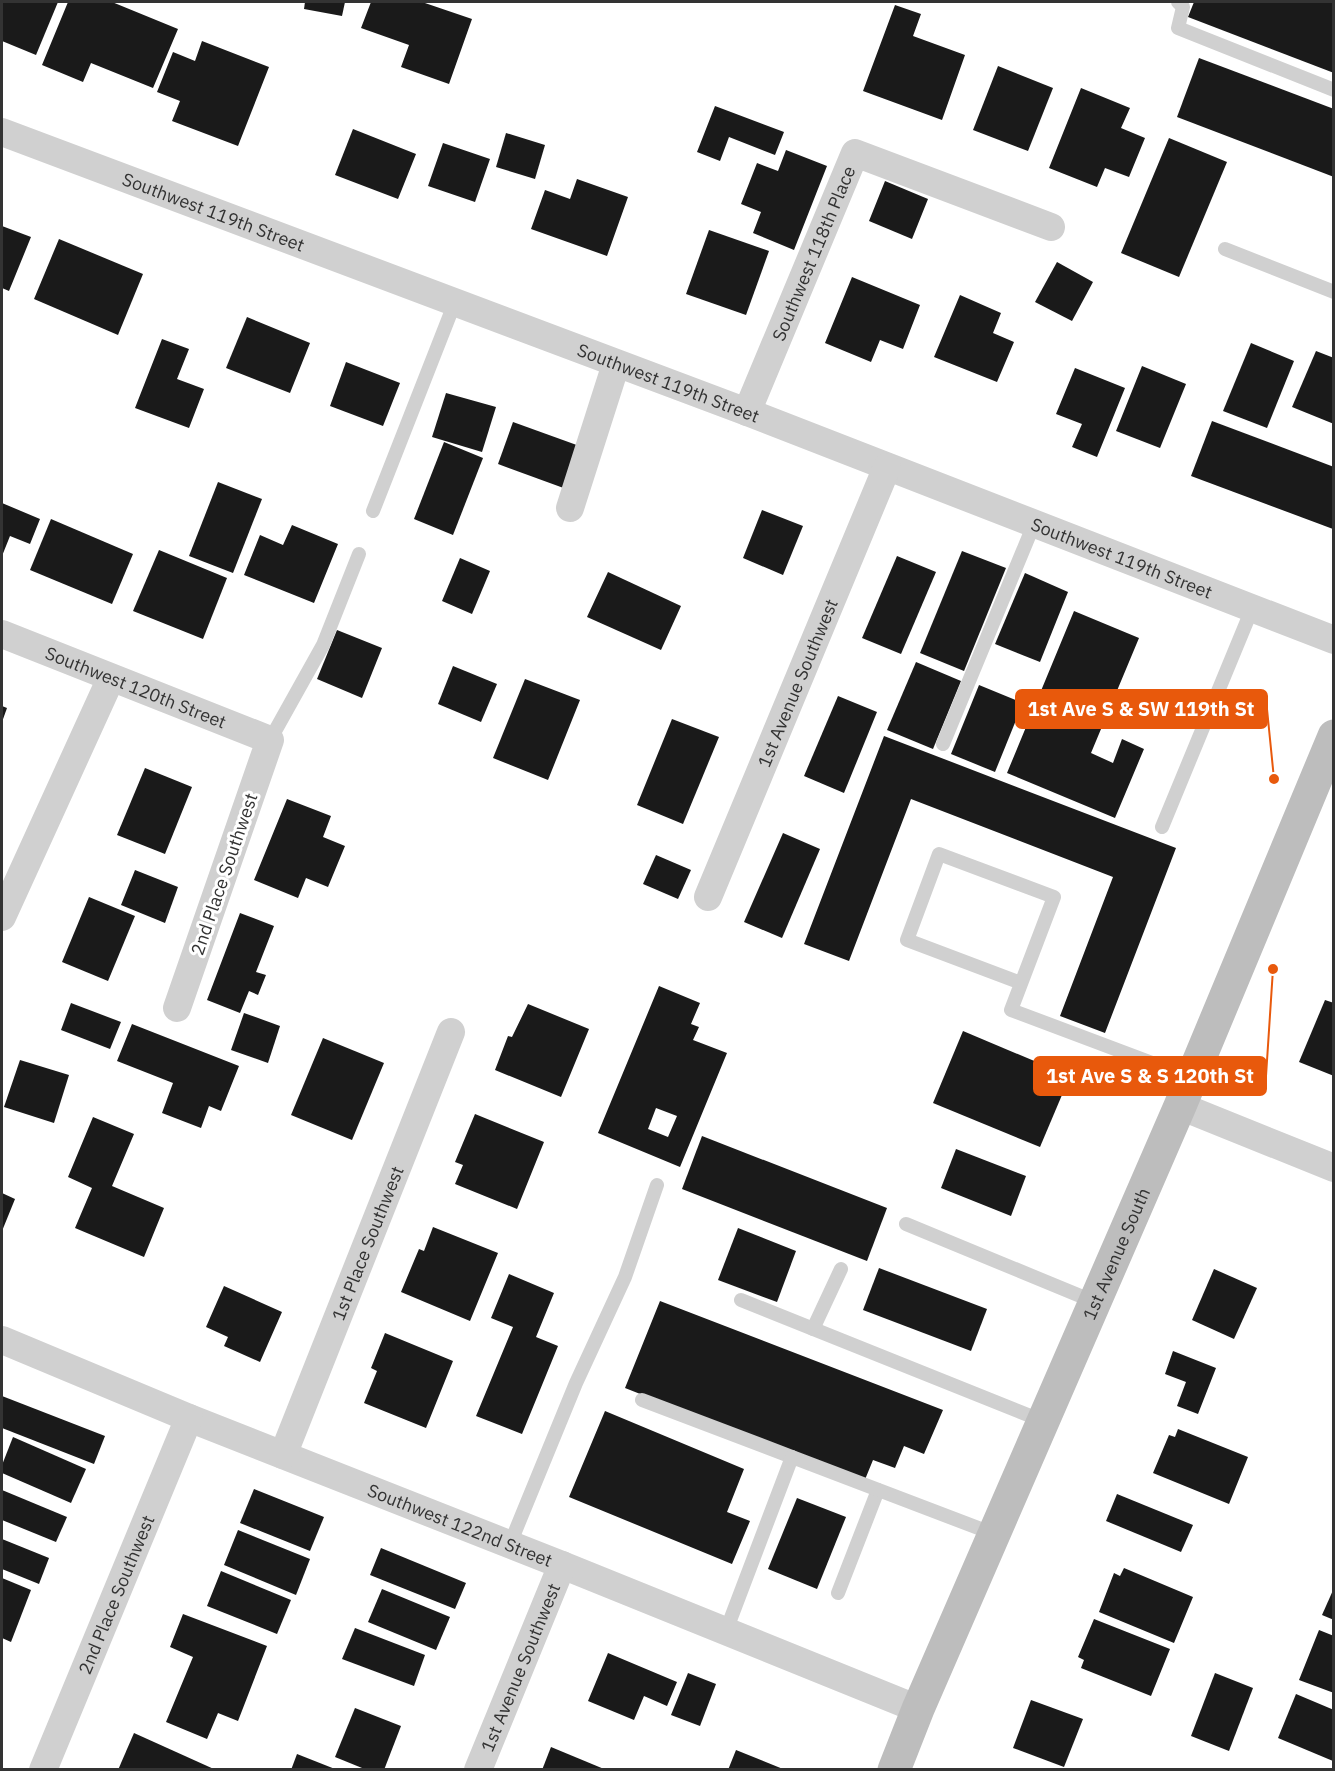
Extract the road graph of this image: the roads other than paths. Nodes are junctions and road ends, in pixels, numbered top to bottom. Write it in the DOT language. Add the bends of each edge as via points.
graph roads {
  1 [pos="1182,3"];
  2 [pos="1334,90"];
  3 [pos="2,132"];
  4 [pos="1051,227"];
  5 [pos="1226,249"];
  6 [pos="1334,292"];
  7 [pos="455,302"];
  8 [pos="616,364"];
  9 [pos="747,412"];
  10 [pos="887,466"];
  11 [pos="570,508"];
  12 [pos="373,511"];
  13 [pos="1034,524"];
  14 [pos="359,554"];
  15 [pos="1252,609"];
  16 [pos="2,634"];
  17 [pos="1334,640"];
  18 [pos="111,678"];
  19 [pos="1334,736"];
  20 [pos="270,740"];
  21 [pos="943,744"];
  22 [pos="1162,827"];
  23 [pos="708,897"];
  24 [pos="2,917"];
  25 [pos="1021,983"];
  26 [pos="177,1008"];
  27 [pos="451,1032"];
  28 [pos="1186,1092"];
  29 [pos="1334,1168"];
  30 [pos="657,1185"];
  31 [pos="906,1224"];
  32 [pos="841,1269"];
  33 [pos="741,1300"];
  34 [pos="1095,1302"];
  35 [pos="813,1329"];
  36 [pos="2,1340"];
  37 [pos="642,1400"];
  38 [pos="189,1418"];
  39 [pos="1043,1421"];
  40 [pos="282,1455"];
  41 [pos="792,1457"];
  42 [pos="878,1490"];
  43 [pos="994,1534"];
  44 [pos="510,1544"];
  45 [pos="562,1565"];
  46 [pos="838,1593"];
  47 [pos="726,1631"];
  48 [pos="918,1709"];
  49 [pos="43,1770"];
  50 [pos="478,1770"];
  51 [pos="894,1770"];
  1 -- 2 [label="lane" via="1178,28"];
  3 -- 7 [label="street, Southwest 119th Street"];
  4 -- 9 [label="street, Southwest 118th Place" via="855,153"];
  5 -- 6 [label="lane"];
  7 -- 8 [label="street, Southwest 119th Street"];
  7 -- 12 [label="lane"];
  8 -- 9 [label="street, Southwest 119th Street"];
  8 -- 11 [label="street"];
  9 -- 10 [label="street, Southwest 119th Street"];
  10 -- 13 [label="street, Southwest 119th Street"];
  10 -- 23 [label="street, 1st Avenue Southwest"];
  13 -- 15 [label="street, Southwest 119th Street"];
  13 -- 21 [label="lane"];
  14 -- 20 [label="lane" via="323,645"];
  15 -- 17 [label="street, Southwest 119th Street"];
  15 -- 22 [label="lane"];
  16 -- 18 [label="street, Southwest 120th Street"];
  18 -- 20 [label="street, Southwest 120th Street"];
  18 -- 24 [label="street"];
  19 -- 28 [label="main road, 1st Avenue South"];
  20 -- 26 [label="street, 2nd Place Southwest"];
  25 -- 25 [label="lane" via="1054,897 939,854 907,940"];
  25 -- 28 [label="lane" via="1011,1010"];
  27 -- 40 [label="street, 1st Place Southwest"];
  28 -- 29 [label="street"];
  28 -- 34 [label="main road, 1st Avenue South"];
  30 -- 44 [label="lane" via="625,1277 576,1383"];
  31 -- 34 [label="lane"];
  32 -- 35 [label="lane"];
  33 -- 35 [label="lane"];
  34 -- 39 [label="main road, 1st Avenue South"];
  35 -- 39 [label="lane"];
  36 -- 38 [label="street, Southwest 122nd Street"];
  37 -- 41 [label="lane"];
  38 -- 40 [label="street, Southwest 122nd Street"];
  38 -- 49 [label="street, 2nd Place Southwest"];
  39 -- 43 [label="main road, 1st Avenue South"];
  40 -- 44 [label="street, Southwest 122nd Street"];
  41 -- 42 [label="lane"];
  41 -- 47 [label="lane"];
  42 -- 43 [label="lane"];
  42 -- 46 [label="lane"];
  43 -- 48 [label="main road, 1st Avenue South"];
  44 -- 45 [label="street, Southwest 122nd Street"];
  45 -- 47 [label="street, Southwest 122nd Street"];
  45 -- 50 [label="street, 1st Avenue Southwest"];
  47 -- 48 [label="street, Southwest 122nd Street"];
  48 -- 51 [label="main road, 1st Avenue South"];
}
